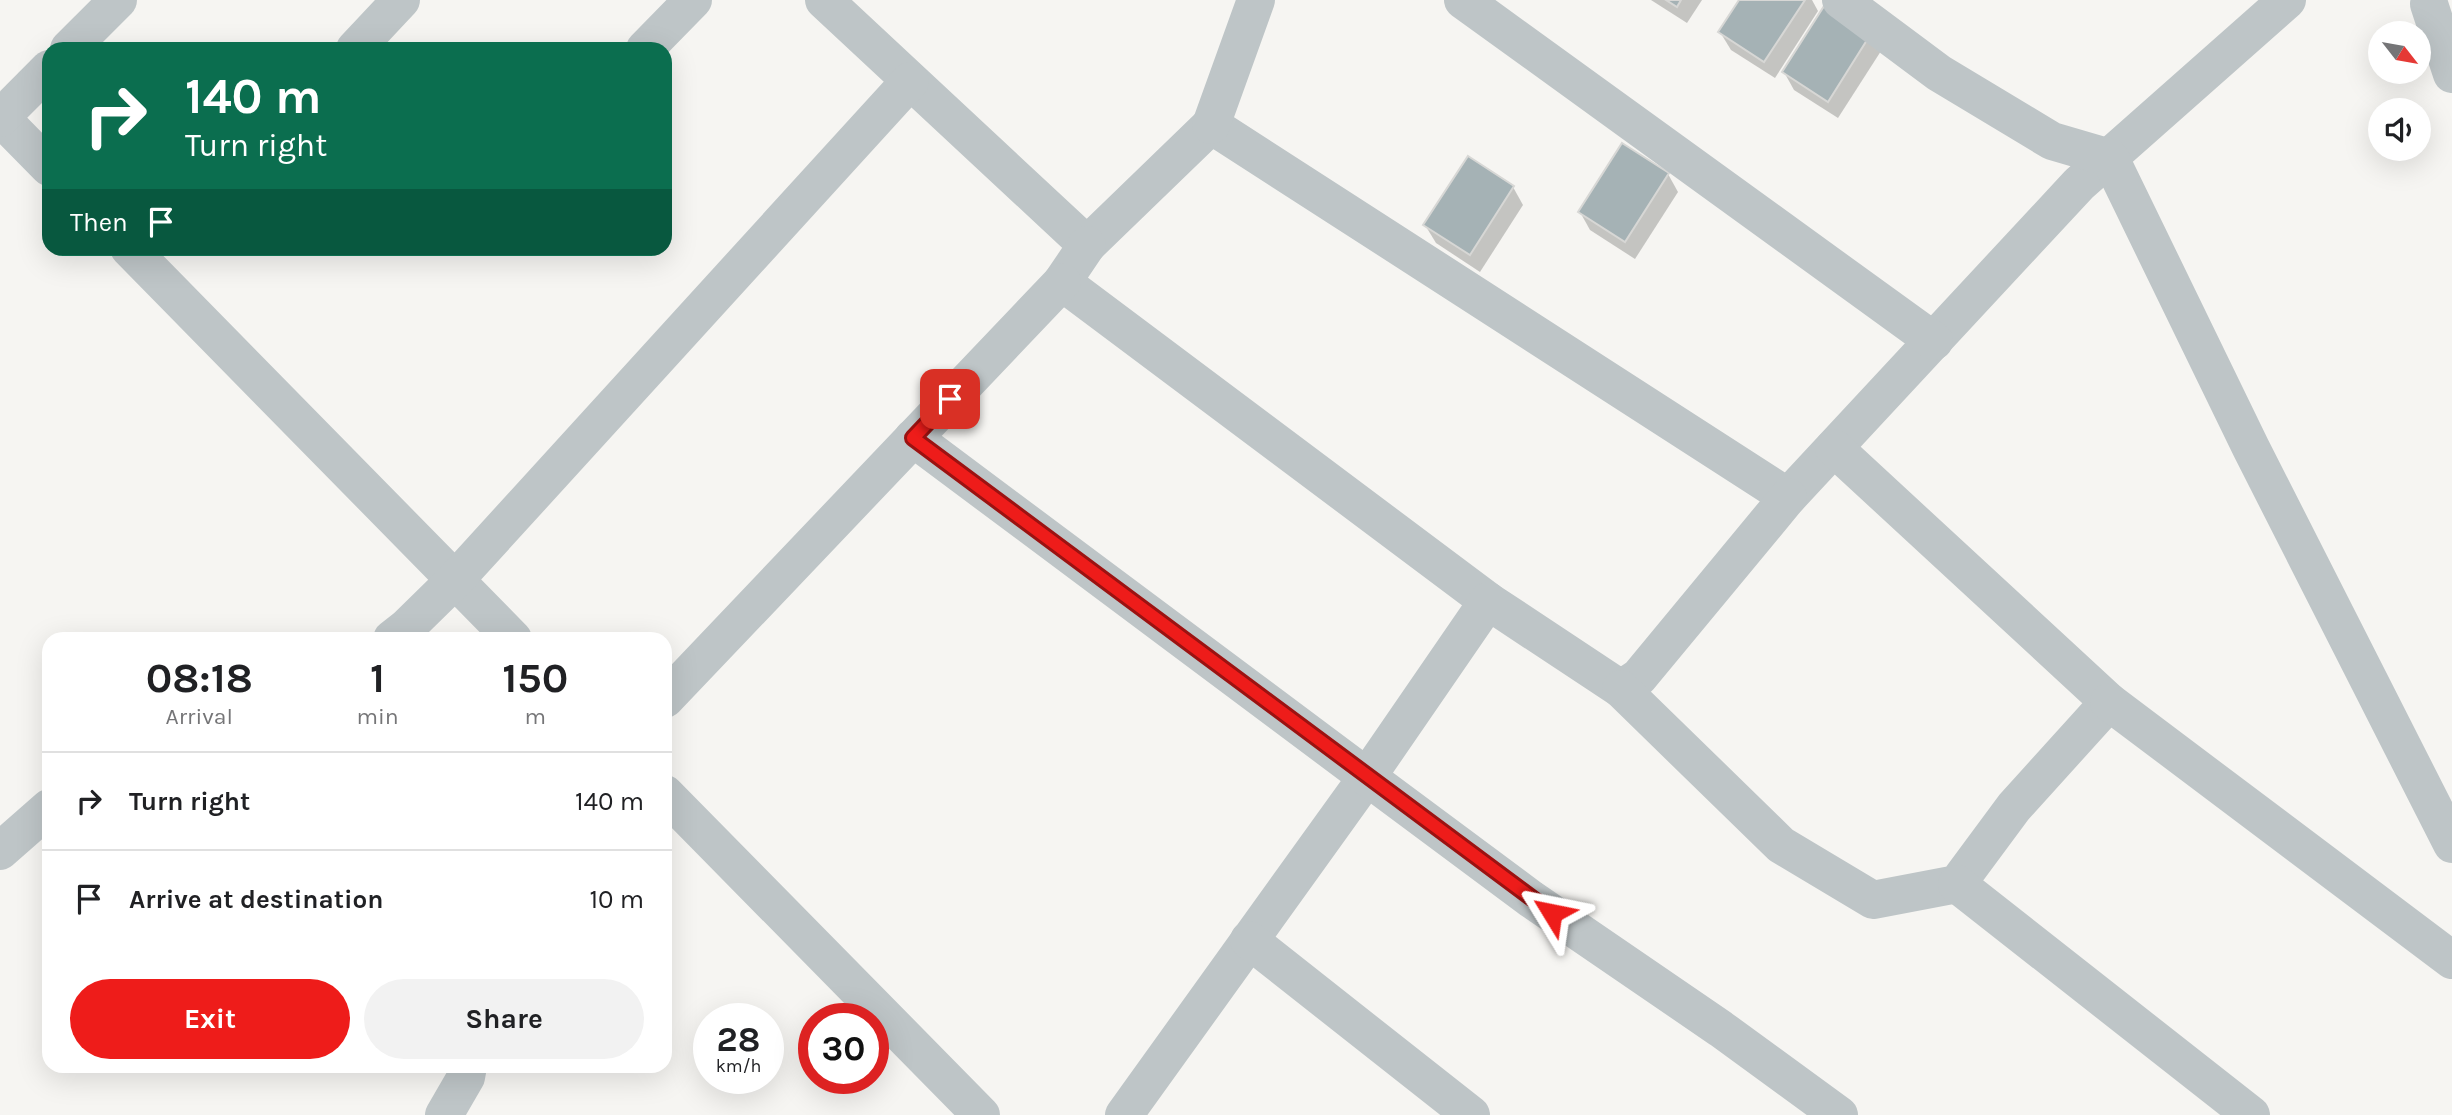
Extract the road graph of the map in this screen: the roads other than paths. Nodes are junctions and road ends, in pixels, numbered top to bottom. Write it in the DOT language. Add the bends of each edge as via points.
graph roads {
  1 [pos="118,0"];
  2 [pos="401,0"];
  3 [pos="693,0"];
  4 [pos="824,0"];
  5 [pos="1463,0"];
  6 [pos="1841,0"];
  7 [pos="2287,0"];
  8 [pos="2424,1"];
  9 [pos="1246,5"];
  10 [pos="76,42"];
  11 [pos="362,42"];
  12 [pos="652,42"];
  13 [pos="2452,74"];
  14 [pos="42,76"];
  15 [pos="910,81"];
  16 [pos="0,117"];
  17 [pos="1211,125"];
  18 [pos="2110,158"];
  19 [pos="42,160"];
  20 [pos="1087,245"];
  21 [pos="150,256"];
  22 [pos="1062,282"];
  23 [pos="1934,341"];
  24 [pos="913,438"];
  25 [pos="1834,448"];
  26 [pos="1788,497"];
  27 [pos="455,580"];
  28 [pos="1488,601"];
  29 [pos="401,632"];
  30 [pos="506,632"];
  31 [pos="1621,689"];
  32 [pos="672,692"];
  33 [pos="2109,702"];
  34 [pos="1367,777"];
  35 [pos="672,801"];
  36 [pos="42,813"];
  37 [pos="2452,844"];
  38 [pos="0,851"];
  39 [pos="1957,884"];
  40 [pos="1249,940"];
  41 [pos="2452,960"];
  42 [pos="467,1073"];
  43 [pos="444,1115"];
  44 [pos="981,1115"];
  45 [pos="1124,1115"];
  46 [pos="1471,1115"];
  47 [pos="1839,1115"];
  48 [pos="2251,1115"];
  1 -- 10 [label="street"];
  2 -- 11 [label="street"];
  3 -- 12 [label="street"];
  4 -- 15 [label="street"];
  5 -- 23 [label="street"];
  6 -- 18 [label="street" via="1939,73 2052,141"];
  7 -- 18 [label="street"];
  8 -- 13 [label="street"];
  9 -- 17 [label="street"];
  14 -- 16 [label="street"];
  15 -- 20 [label="street"];
  15 -- 27 [label="street"];
  16 -- 19 [label="street"];
  17 -- 20 [label="street"];
  17 -- 26 [label="street"];
  18 -- 23 [label="street" via="2079,184"];
  18 -- 37 [label="street"];
  20 -- 22 [label="street"];
  21 -- 27 [label="street"];
  22 -- 24 [label="street"];
  22 -- 28 [label="street"];
  23 -- 25 [label="street"];
  24 -- 32 [label="street"];
  24 -- 34 [label="street"];
  25 -- 26 [label="street"];
  25 -- 33 [label="street"];
  26 -- 31 [label="street" via="1639,677"];
  27 -- 29 [label="street"];
  27 -- 30 [label="street"];
  28 -- 31 [label="street"];
  28 -- 34 [label="street"];
  31 -- 39 [label="street" via="1781,845 1872,900"];
  33 -- 39 [label="street" via="2014,807"];
  33 -- 41 [label="street"];
  34 -- 40 [label="street"];
  34 -- 47 [label="street" via="1531,899"];
  35 -- 44 [label="street"];
  36 -- 38 [label="street"];
  39 -- 48 [label="street"];
  40 -- 45 [label="street"];
  40 -- 46 [label="street"];
  42 -- 43 [label="street"];
}
